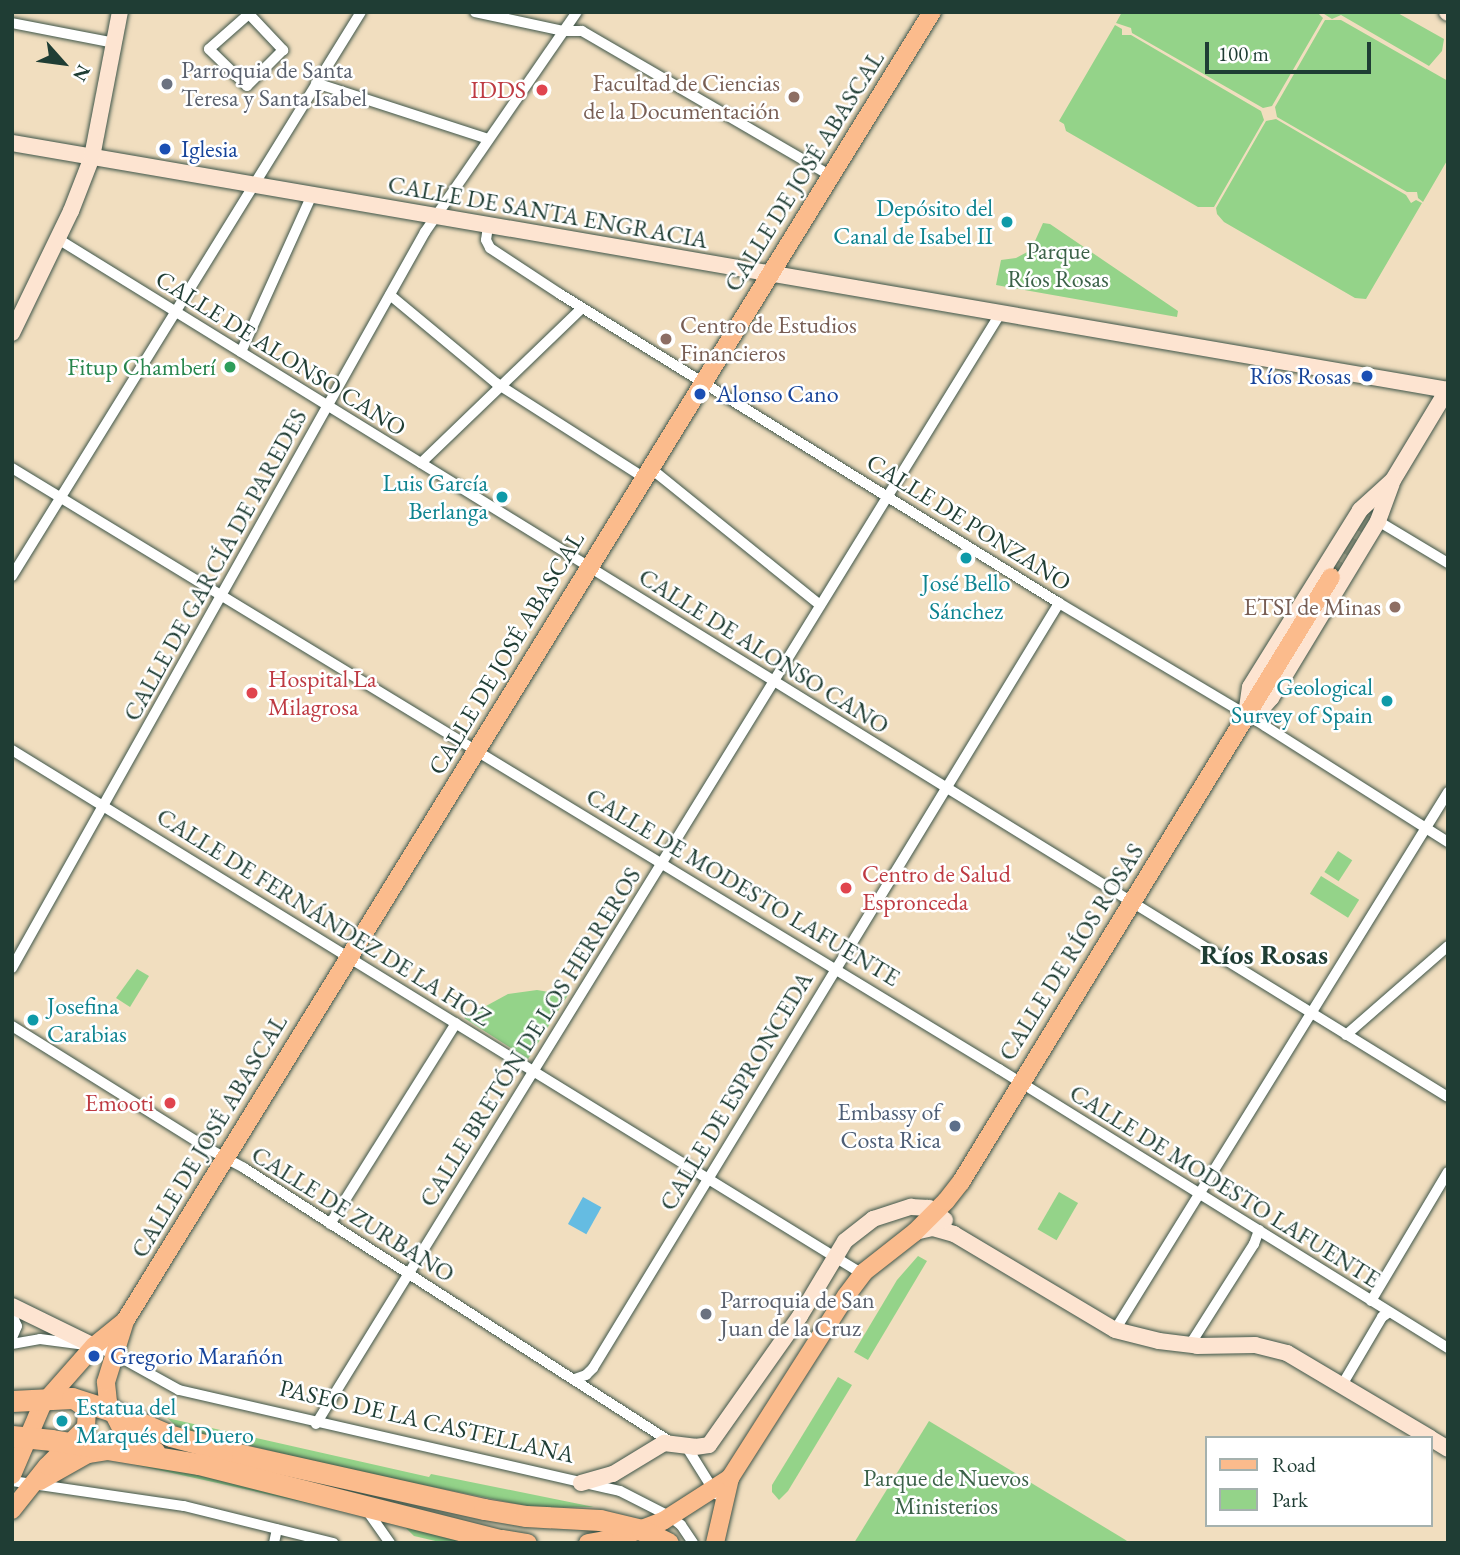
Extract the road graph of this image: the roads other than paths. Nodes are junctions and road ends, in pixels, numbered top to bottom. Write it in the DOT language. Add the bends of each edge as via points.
graph roads {
  1 [pos="120,12"];
  2 [pos="360,12"];
  3 [pos="475,12"];
  4 [pos="577,12"];
  5 [pos="932,12"];
  6 [pos="250,13"];
  7 [pos="12,23"];
  8 [pos="564,31"];
  9 [pos="115,43"];
  10 [pos="316,83"];
  11 [pos="488,139"];
  12 [pos="12,143"];
  13 [pos="92,157"];
  14 [pos="831,176"];
  15 [pos="253,185"];
  16 [pos="312,195"];
  17 [pos="436,216"];
  18 [pos="488,226"];
  19 [pos="58,239"];
  20 [pos="769,274"];
  21 [pos="390,295"];
  22 [pos="582,308"];
  23 [pos="175,312"];
  24 [pos="1000,314"];
  25 [pos="12,333"];
  26 [pos="241,352"];
  27 [pos="703,381"];
  28 [pos="501,387"];
  29 [pos="1448,390"];
  30 [pos="328,406"];
  31 [pos="421,463"];
  32 [pos="12,468"];
  33 [pos="646,472"];
  34 [pos="1393,480"];
  35 [pos="62,495"];
  36 [pos="887,497"];
  37 [pos="1378,521"];
  38 [pos="1448,563"];
  39 [pos="587,566"];
  40 [pos="12,576"];
  41 [pos="1331,577"];
  42 [pos="223,594"];
  43 [pos="1059,603"];
  44 [pos="820,605"];
  45 [pos="773,681"];
  46 [pos="1246,715"];
  47 [pos="477,749"];
  48 [pos="12,750"];
  49 [pos="946,788"];
  50 [pos="1448,792"];
  51 [pos="103,806"];
  52 [pos="1425,828"];
  53 [pos="1448,842"];
  54 [pos="662,862"];
  55 [pos="1131,902"];
  56 [pos="1448,946"];
  57 [pos="348,957"];
  58 [pos="12,968"];
  59 [pos="835,968"];
  60 [pos="1311,1013"];
  61 [pos="456,1023"];
  62 [pos="12,1026"];
  63 [pos="1346,1035"];
  64 [pos="533,1071"];
  65 [pos="1020,1082"];
  66 [pos="1448,1097"];
  67 [pos="224,1158"];
  68 [pos="1448,1172"];
  69 [pos="707,1178"];
  70 [pos="1200,1195"];
  71 [pos="936,1212"];
  72 [pos="330,1224"];
  73 [pos="1259,1230"];
  74 [pos="915,1232"];
  75 [pos="962,1239"];
  76 [pos="835,1257"];
  77 [pos="864,1272"];
  78 [pos="410,1273"];
  79 [pos="1371,1301"];
  80 [pos="12,1306"];
  81 [pos="1388,1313"];
  82 [pos="12,1315"];
  83 [pos="125,1321"];
  84 [pos="1115,1330"];
  85 [pos="12,1341"];
  86 [pos="94,1346"];
  87 [pos="1194,1346"];
  88 [pos="1448,1348"];
  89 [pos="114,1354"];
  90 [pos="575,1379"];
  91 [pos="1342,1385"];
  92 [pos="48,1397"];
  93 [pos="72,1398"];
  94 [pos="12,1401"];
  95 [pos="110,1410"];
  96 [pos="316,1424"];
  97 [pos="1427,1436"];
  98 [pos="1432,1439"];
  99 [pos="669,1441"];
  100 [pos="71,1443"];
  101 [pos="686,1446"];
  102 [pos="1448,1449"];
  103 [pos="119,1450"];
  104 [pos="17,1451"];
  105 [pos="199,1464"];
  106 [pos="730,1478"];
  107 [pos="12,1481"];
  108 [pos="581,1483"];
  109 [pos="34,1484"];
  110 [pos="714,1489"];
  111 [pos="362,1503"];
  112 [pos="12,1510"];
  113 [pos="720,1510"];
  114 [pos="671,1517"];
  115 [pos="276,1529"];
  116 [pos="642,1530"];
  117 [pos="507,1541"];
  118 [pos="714,1541"];
  119 [pos="273,1542"];
  120 [pos="333,1543"];
  121 [pos="390,1543"];
  122 [pos="528,1543"];
  123 [pos="588,1543"];
  124 [pos="668,1543"];
  125 [pos="693,1543"];
  1 -- 9 [label="street"];
  2 -- 10 [label="street"];
  3 -- 8 [label="street"];
  4 -- 8 [label="street, CALLE DE GARCÍA DE PAREDES"];
  5 -- 14 [label="main road, CALLE DE JOSÉ ABASCAL"];
  6 -- 6 [label="street" via="209,49 247,86 283,50"];
  7 -- 9 [label="street"];
  8 -- 11 [label="street, CALLE DE GARCÍA DE PAREDES"];
  8 -- 14 [label="street" via="582,31"];
  9 -- 13 [label="street"];
  10 -- 11 [label="street"];
  10 -- 15 [label="street"];
  11 -- 17 [label="street, CALLE DE GARCÍA DE PAREDES"];
  12 -- 13 [label="street, CALLE DE SANTA ENGRACIA"];
  13 -- 15 [label="street, CALLE DE SANTA ENGRACIA"];
  13 -- 19 [label="street"];
  14 -- 20 [label="main road, CALLE DE JOSÉ ABASCAL"];
  15 -- 16 [label="street, CALLE DE SANTA ENGRACIA"];
  15 -- 23 [label="street"];
  16 -- 17 [label="street, CALLE DE SANTA ENGRACIA"];
  16 -- 26 [label="street"];
  17 -- 18 [label="street, CALLE DE SANTA ENGRACIA"];
  17 -- 21 [label="street, CALLE DE GARCÍA DE PAREDES"];
  18 -- 20 [label="street, CALLE DE SANTA ENGRACIA"];
  18 -- 22 [label="street, CALLE DE PONZANO" via="486,242 492,250"];
  19 -- 23 [label="street, CALLE DE ALONSO CANO"];
  19 -- 25 [label="street"];
  20 -- 24 [label="street, CALLE DE SANTA ENGRACIA"];
  20 -- 27 [label="main road, CALLE DE JOSÉ ABASCAL"];
  21 -- 28 [label="street"];
  21 -- 30 [label="street, CALLE DE GARCÍA DE PAREDES"];
  22 -- 27 [label="street, CALLE DE PONZANO"];
  22 -- 28 [label="street"];
  23 -- 26 [label="street, CALLE DE ALONSO CANO"];
  23 -- 35 [label="street"];
  24 -- 29 [label="street, CALLE DE SANTA ENGRACIA"];
  24 -- 36 [label="street, CALLE BRETÓN DE LOS HERREROS"];
  26 -- 30 [label="street, CALLE DE ALONSO CANO"];
  27 -- 33 [label="main road, CALLE DE JOSÉ ABASCAL"];
  27 -- 36 [label="street, CALLE DE PONZANO"];
  28 -- 31 [label="street"];
  28 -- 33 [label="street"];
  29 -- 34 [label="street, CALLE DE RÍOS ROSAS"];
  30 -- 31 [label="street, CALLE DE ALONSO CANO"];
  30 -- 42 [label="street, CALLE DE GARCÍA DE PAREDES"];
  31 -- 39 [label="street, CALLE DE ALONSO CANO"];
  32 -- 35 [label="street, CALLE DE MODESTO LAFUENTE"];
  33 -- 39 [label="main road, CALLE DE JOSÉ ABASCAL"];
  33 -- 44 [label="street"];
  34 -- 37 [label="street, CALLE DE RÍOS ROSAS"];
  34 -- 46 [label="street, CALLE DE RÍOS ROSAS" via="1362,508 1266,661 1247,694"];
  35 -- 40 [label="street"];
  35 -- 42 [label="street, CALLE DE MODESTO LAFUENTE"];
  36 -- 43 [label="street, CALLE DE PONZANO"];
  36 -- 44 [label="street, CALLE BRETÓN DE LOS HERREROS"];
  37 -- 38 [label="street"];
  37 -- 46 [label="street, CALLE DE RÍOS ROSAS" via="1269,701"];
  39 -- 45 [label="street, CALLE DE ALONSO CANO"];
  39 -- 47 [label="main road, CALLE DE JOSÉ ABASCAL"];
  41 -- 46 [label="main road, CALLE DE RÍOS ROSAS"];
  42 -- 47 [label="street, CALLE DE MODESTO LAFUENTE"];
  42 -- 51 [label="street, CALLE DE GARCÍA DE PAREDES"];
  43 -- 46 [label="street, CALLE DE PONZANO"];
  43 -- 49 [label="street, CALLE DE ESPRONCEDA"];
  44 -- 45 [label="street, CALLE BRETÓN DE LOS HERREROS"];
  45 -- 49 [label="street, CALLE DE ALONSO CANO"];
  45 -- 54 [label="street, CALLE BRETÓN DE LOS HERREROS"];
  46 -- 52 [label="street, CALLE DE PONZANO"];
  46 -- 55 [label="main road, CALLE DE RÍOS ROSAS"];
  47 -- 54 [label="street, CALLE DE MODESTO LAFUENTE"];
  47 -- 57 [label="main road, CALLE DE JOSÉ ABASCAL"];
  48 -- 51 [label="street, CALLE DE FERNÁNDEZ DE LA HOZ"];
  49 -- 55 [label="street, CALLE DE ALONSO CANO"];
  49 -- 59 [label="street, CALLE DE ESPRONCEDA"];
  50 -- 52 [label="street"];
  51 -- 57 [label="street, CALLE DE FERNÁNDEZ DE LA HOZ"];
  51 -- 58 [label="street, CALLE DE GARCÍA DE PAREDES"];
  52 -- 53 [label="street, CALLE DE PONZANO"];
  52 -- 60 [label="street"];
  54 -- 59 [label="street, CALLE DE MODESTO LAFUENTE"];
  54 -- 64 [label="street, CALLE BRETÓN DE LOS HERREROS"];
  55 -- 60 [label="street, CALLE DE ALONSO CANO"];
  55 -- 65 [label="main road, CALLE DE RÍOS ROSAS"];
  56 -- 63 [label="street"];
  57 -- 61 [label="street, CALLE DE FERNÁNDEZ DE LA HOZ"];
  57 -- 67 [label="main road, CALLE DE JOSÉ ABASCAL"];
  59 -- 65 [label="street, CALLE DE MODESTO LAFUENTE"];
  59 -- 69 [label="street, CALLE DE ESPRONCEDA"];
  60 -- 63 [label="street, CALLE DE ALONSO CANO"];
  60 -- 70 [label="street"];
  61 -- 64 [label="street, CALLE DE FERNÁNDEZ DE LA HOZ"];
  61 -- 72 [label="street"];
  62 -- 67 [label="street, CALLE DE ZURBANO"];
  63 -- 66 [label="street, CALLE DE ALONSO CANO"];
  64 -- 69 [label="street, CALLE DE FERNÁNDEZ DE LA HOZ"];
  64 -- 78 [label="street, CALLE BRETÓN DE LOS HERREROS"];
  65 -- 70 [label="street, CALLE DE MODESTO LAFUENTE"];
  65 -- 71 [label="main road, CALLE DE RÍOS ROSAS" via="961,1182"];
  67 -- 72 [label="street, CALLE DE ZURBANO"];
  67 -- 83 [label="main road, CALLE DE JOSÉ ABASCAL"];
  68 -- 79 [label="street"];
  69 -- 76 [label="street, CALLE DE FERNÁNDEZ DE LA HOZ"];
  69 -- 90 [label="street, CALLE DE ESPRONCEDA" via="593,1368"];
  70 -- 73 [label="street, CALLE DE MODESTO LAFUENTE"];
  70 -- 84 [label="street"];
  71 -- 74 [label="main road, CALLE DE RÍOS ROSAS"];
  71 -- 75 [label="street"];
  71 -- 76 [label="street" via="911,1207 873,1219 845,1241"];
  72 -- 78 [label="street, CALLE DE ZURBANO"];
  73 -- 79 [label="street, CALLE DE MODESTO LAFUENTE"];
  73 -- 87 [label="street"];
  74 -- 75 [label="street" via="943,1229"];
  74 -- 77 [label="main road, CALLE DE RÍOS ROSAS"];
  75 -- 84 [label="street"];
  76 -- 77 [label="street, CALLE DE FERNÁNDEZ DE LA HOZ"];
  76 -- 101 [label="street" via="717,1437 705,1447"];
  77 -- 106 [label="main road, CALLE DE RÍOS ROSAS"];
  78 -- 90 [label="street, CALLE DE ZURBANO"];
  78 -- 96 [label="street, CALLE BRETÓN DE LOS HERREROS"];
  79 -- 81 [label="street, CALLE DE MODESTO LAFUENTE"];
  80 -- 86 [label="street"];
  81 -- 88 [label="street, CALLE DE MODESTO LAFUENTE"];
  81 -- 91 [label="street"];
  82 -- 85 [label="street" via="17,1323"];
  83 -- 86 [label="main road"];
  83 -- 89 [label="main road"];
  84 -- 87 [label="street"];
  85 -- 86 [label="street, PASEO DE LA CASTELLANA" via="40,1339"];
  86 -- 89 [label="street, PASEO DE LA CASTELLANA"];
  86 -- 92 [label="main road"];
  87 -- 91 [label="street" via="1255,1345 1277,1350"];
  89 -- 95 [label="main road" via="106,1382"];
  89 -- 96 [label="street, PASEO DE LA CASTELLANA" via="172,1388"];
  90 -- 99 [label="street, CALLE DE ZURBANO"];
  91 -- 97 [label="street"];
  92 -- 93 [label="highway"];
  92 -- 94 [label="highway"];
  92 -- 104 [label="main road"];
  93 -- 95 [label="highway"];
  93 -- 100 [label="main road" via="88,1415 83,1432"];
  95 -- 105 [label="main road" via="117,1425 136,1443"];
  95 -- 116 [label="highway" via="183,1440 378,1486 526,1516 600,1520"];
  96 -- 108 [label="street, PASEO DE LA CASTELLANA"];
  98 -- 102 [label="street"];
  99 -- 101 [label="street"];
  99 -- 108 [label="street" via="613,1474"];
  100 -- 103 [label="highway"];
  100 -- 104 [label="highway"];
  100 -- 109 [label="main road"];
  101 -- 110 [label="street"];
  103 -- 105 [label="highway"];
  103 -- 109 [label="main road" via="88,1454"];
  105 -- 111 [label="highway"];
  106 -- 110 [label="main road"];
  106 -- 113 [label="main road"];
  107 -- 109 [label="street"];
  108 -- 114 [label="street, PASEO DE LA CASTELLANA" via="631,1495"];
  109 -- 112 [label="main road"];
  109 -- 115 [label="street" via="184,1506"];
  110 -- 113 [label="street"];
  110 -- 114 [label="main road"];
  111 -- 117 [label="highway"];
  111 -- 121 [label="street"];
  113 -- 118 [label="main road"];
  114 -- 116 [label="main road"];
  114 -- 125 [label="street, PASEO DE LA CASTELLANA"];
  115 -- 119 [label="street"];
  115 -- 120 [label="street"];
  116 -- 123 [label="main road"];
  116 -- 124 [label="highway"];
  117 -- 122 [label="main road"];
}
